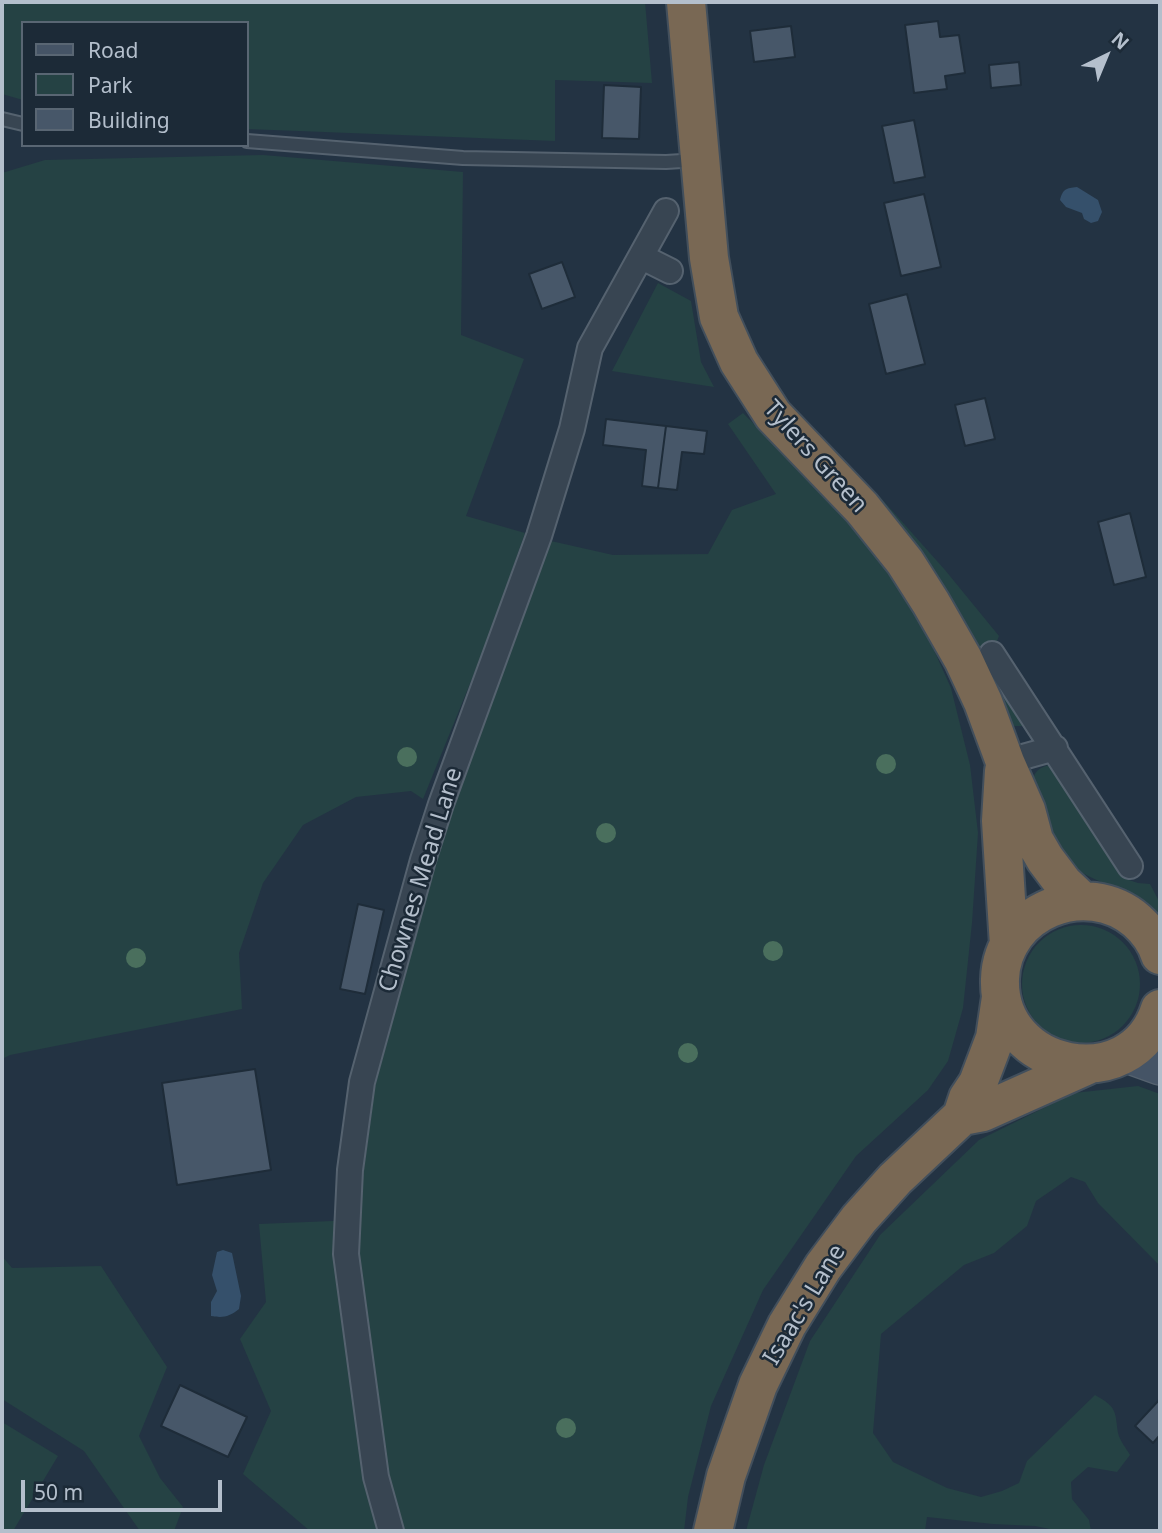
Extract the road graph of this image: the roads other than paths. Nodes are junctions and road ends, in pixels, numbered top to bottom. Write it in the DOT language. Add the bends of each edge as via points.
graph roads {
  1 [pos="685,2"];
  2 [pos="2,119"];
  3 [pos="21,124"];
  4 [pos="248,141"];
  5 [pos="698,160"];
  6 [pos="666,211"];
  7 [pos="642,257"];
  8 [pos="670,271"];
  9 [pos="992,654"];
  10 [pos="1055,748"];
  11 [pos="1005,762"];
  12 [pos="1130,866"];
  13 [pos="1081,900"];
  14 [pos="1009,945"];
  15 [pos="1160,955"];
  16 [pos="1001,997"];
  17 [pos="1160,1009"];
  18 [pos="1124,1054"];
  19 [pos="1088,1065"];
  20 [pos="1160,1067"];
  21 [pos="962,1116"];
  22 [pos="391,1531"];
  23 [pos="713,1531"];
  1 -- 5 [label="highway, Tylers Green"];
  2 -- 3 [label="lane"];
  4 -- 5 [label="lane" via="463,158"];
  5 -- 11 [label="highway, Tylers Green" via="719,317 739,362 773,415 850,494 905,562 963,659"];
  6 -- 7 [label="street, Chownes Mead Lane"];
  7 -- 8 [label="street"];
  7 -- 22 [label="street, Chownes Mead Lane" via="590,348 572,429 539,536 440,804 362,1082 350,1170 346,1254 376,1476"];
  9 -- 10 [label="street"];
  10 -- 11 [label="street"];
  10 -- 12 [label="street"];
  11 -- 13 [label="highway, Tylers Green" via="1034,840 1063,883"];
  11 -- 14 [label="highway, Tylers Green" via="1001,821"];
  13 -- 14 [label="highway" via="1038,912"];
  13 -- 15 [label="highway" via="1105,902 1127,912 1146,928"];
  14 -- 16 [label="highway, Isaac's Lane" via="1000,979"];
  16 -- 19 [label="highway" via="1009,1020 1042,1054 1064,1063"];
  16 -- 21 [label="highway, Isaac's Lane" via="995,1038"];
  17 -- 18 [label="highway" via="1143,1039"];
  18 -- 19 [label="highway, Isaac's Lane"];
  18 -- 20 [label="main road"];
  19 -- 21 [label="highway, Isaac's Lane" via="983,1112"];
  21 -- 23 [label="highway, Isaac's Lane" via="859,1219 787,1325 758,1385 726,1476"];
}
